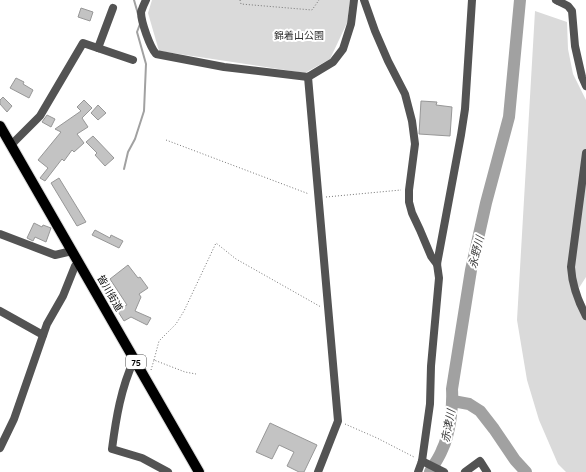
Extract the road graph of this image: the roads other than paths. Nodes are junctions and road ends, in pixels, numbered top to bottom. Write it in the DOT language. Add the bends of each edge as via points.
graph roads {
  1 [pos="146,0"];
  2 [pos="354,0"];
  3 [pos="364,0"];
  4 [pos="472,0"];
  5 [pos="557,0"];
  6 [pos="568,3"];
  7 [pos="114,8"];
  8 [pos="98,48"];
  9 [pos="133,60"];
  10 [pos="308,77"];
  11 [pos="586,86"];
  12 [pos="0,126"];
  13 [pos="11,145"];
  14 [pos="586,153"];
  15 [pos="0,234"];
  16 [pos="72,251"];
  17 [pos="79,264"];
  18 [pos="437,264"];
  19 [pos="0,311"];
  20 [pos="586,316"];
  21 [pos="43,334"];
  22 [pos="134,360"];
  23 [pos="0,448"];
  24 [pos="423,462"];
  25 [pos="168,472"];
  26 [pos="199,472"];
  27 [pos="318,472"];
  28 [pos="418,472"];
  29 [pos="444,472"];
  30 [pos="465,472"];
  31 [pos="487,472"];
  1 -- 10 [label="street" via="141,12 151,48 156,54 224,67"];
  2 -- 10 [label="street" via="344,49 333,62"];
  3 -- 18 [label="street" via="385,55 404,94 412,120 415,144 409,202 431,256"];
  4 -- 18 [label="street" via="465,109"];
  5 -- 6 [label="street"];
  6 -- 11 [label="street" via="573,16 575,46"];
  7 -- 8 [label="street"];
  8 -- 9 [label="street"];
  8 -- 13 [label="street" via="82,43 40,116"];
  10 -- 27 [label="street" via="338,421"];
  12 -- 13 [label="main road, 皆川街道 / 75"];
  13 -- 16 [label="main road, 皆川街道 / 75"];
  14 -- 20 [label="street" via="571,267 572,280"];
  15 -- 16 [label="street" via="55,255"];
  16 -- 17 [label="main road, 皆川街道 / 75"];
  17 -- 21 [label="street" via="75,266"];
  17 -- 22 [label="main road, 皆川街道 / 75"];
  18 -- 24 [label="street" via="439,278"];
  19 -- 21 [label="street"];
  21 -- 23 [label="street" via="14,419"];
  22 -- 25 [label="street" via="117,410 112,449 142,458"];
  22 -- 26 [label="main road, 皆川街道 / 75"];
  24 -- 28 [label="street"];
  24 -- 29 [label="street"];
  30 -- 31 [label="street" via="480,461"];
}
